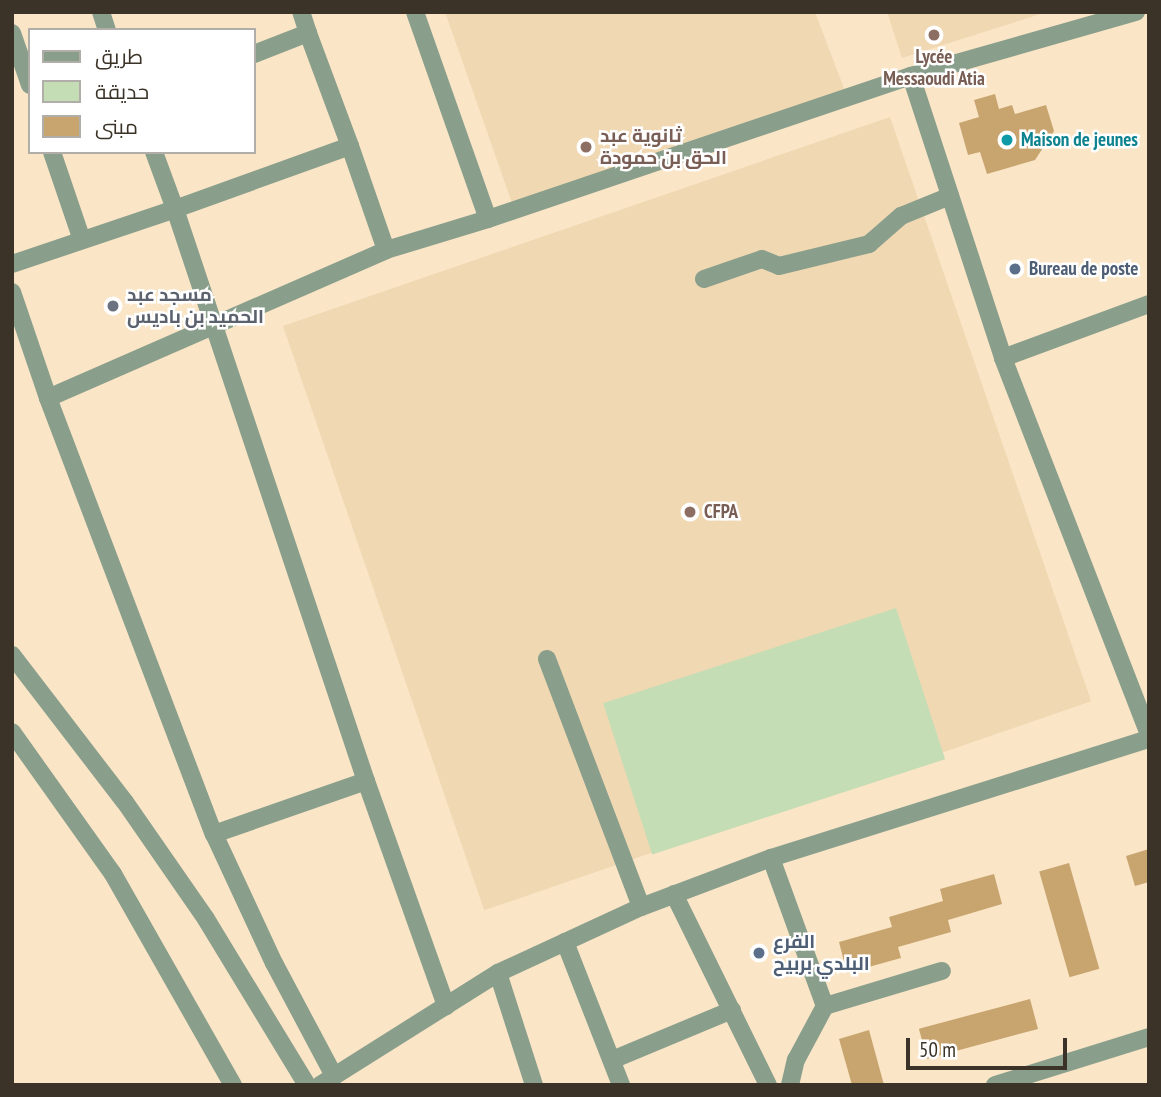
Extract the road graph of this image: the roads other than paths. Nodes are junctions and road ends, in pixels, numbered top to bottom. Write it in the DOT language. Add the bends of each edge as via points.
graph roads {
  1 [pos="301,12"];
  2 [pos="415,12"];
  3 [pos="1136,12"];
  4 [pos="12,33"];
  5 [pos="309,33"];
  6 [pos="256,53"];
  7 [pos="911,76"];
  8 [pos="28,79"];
  9 [pos="350,146"];
  10 [pos="53,154"];
  11 [pos="155,154"];
  12 [pos="950,196"];
  13 [pos="175,209"];
  14 [pos="488,219"];
  15 [pos="82,240"];
  16 [pos="386,250"];
  17 [pos="12,264"];
  18 [pos="704,279"];
  19 [pos="12,292"];
  20 [pos="1149,304"];
  21 [pos="216,322"];
  22 [pos="1003,358"];
  23 [pos="48,398"];
  24 [pos="12,655"];
  25 [pos="547,659"];
  26 [pos="12,732"];
  27 [pos="1149,737"];
  28 [pos="366,781"];
  29 [pos="214,834"];
  30 [pos="771,858"];
  31 [pos="674,894"];
  32 [pos="640,907"];
  33 [pos="565,942"];
  34 [pos="942,971"];
  35 [pos="498,973"];
  36 [pos="446,1006"];
  37 [pos="825,1006"];
  38 [pos="732,1010"];
  39 [pos="1149,1037"];
  40 [pos="612,1060"];
  41 [pos="327,1080"];
  42 [pos="233,1085"];
  43 [pos="307,1085"];
  44 [pos="534,1085"];
  45 [pos="621,1085"];
  46 [pos="768,1085"];
  47 [pos="790,1085"];
  48 [pos="995,1085"];
  1 -- 5 [label="street"];
  2 -- 14 [label="street"];
  3 -- 7 [label="street"];
  4 -- 8 [label="street"];
  5 -- 6 [label="street"];
  5 -- 9 [label="street"];
  7 -- 12 [label="street"];
  7 -- 14 [label="street"];
  9 -- 13 [label="street"];
  9 -- 16 [label="street"];
  10 -- 15 [label="street"];
  11 -- 13 [label="street"];
  12 -- 18 [label="street" via="901,216 869,244 779,267 762,259"];
  12 -- 22 [label="street"];
  13 -- 15 [label="street"];
  13 -- 21 [label="street"];
  14 -- 16 [label="street"];
  15 -- 17 [label="street"];
  16 -- 21 [label="street"];
  19 -- 23 [label="street"];
  20 -- 22 [label="street"];
  21 -- 23 [label="street"];
  21 -- 28 [label="street"];
  22 -- 27 [label="street"];
  23 -- 29 [label="street"];
  24 -- 43 [label="street" via="125,802 206,919"];
  25 -- 32 [label="street"];
  26 -- 42 [label="street" via="113,874"];
  27 -- 30 [label="street"];
  28 -- 29 [label="street"];
  28 -- 36 [label="street"];
  29 -- 41 [label="street"];
  30 -- 31 [label="street"];
  30 -- 37 [label="street"];
  31 -- 32 [label="street"];
  31 -- 38 [label="street"];
  32 -- 33 [label="street"];
  33 -- 35 [label="street"];
  33 -- 40 [label="street"];
  34 -- 37 [label="street"];
  35 -- 36 [label="street"];
  35 -- 44 [label="street"];
  36 -- 41 [label="street"];
  37 -- 47 [label="street" via="796,1060"];
  38 -- 40 [label="street"];
  38 -- 46 [label="street"];
  39 -- 48 [label="street"];
  40 -- 45 [label="street"];
}
